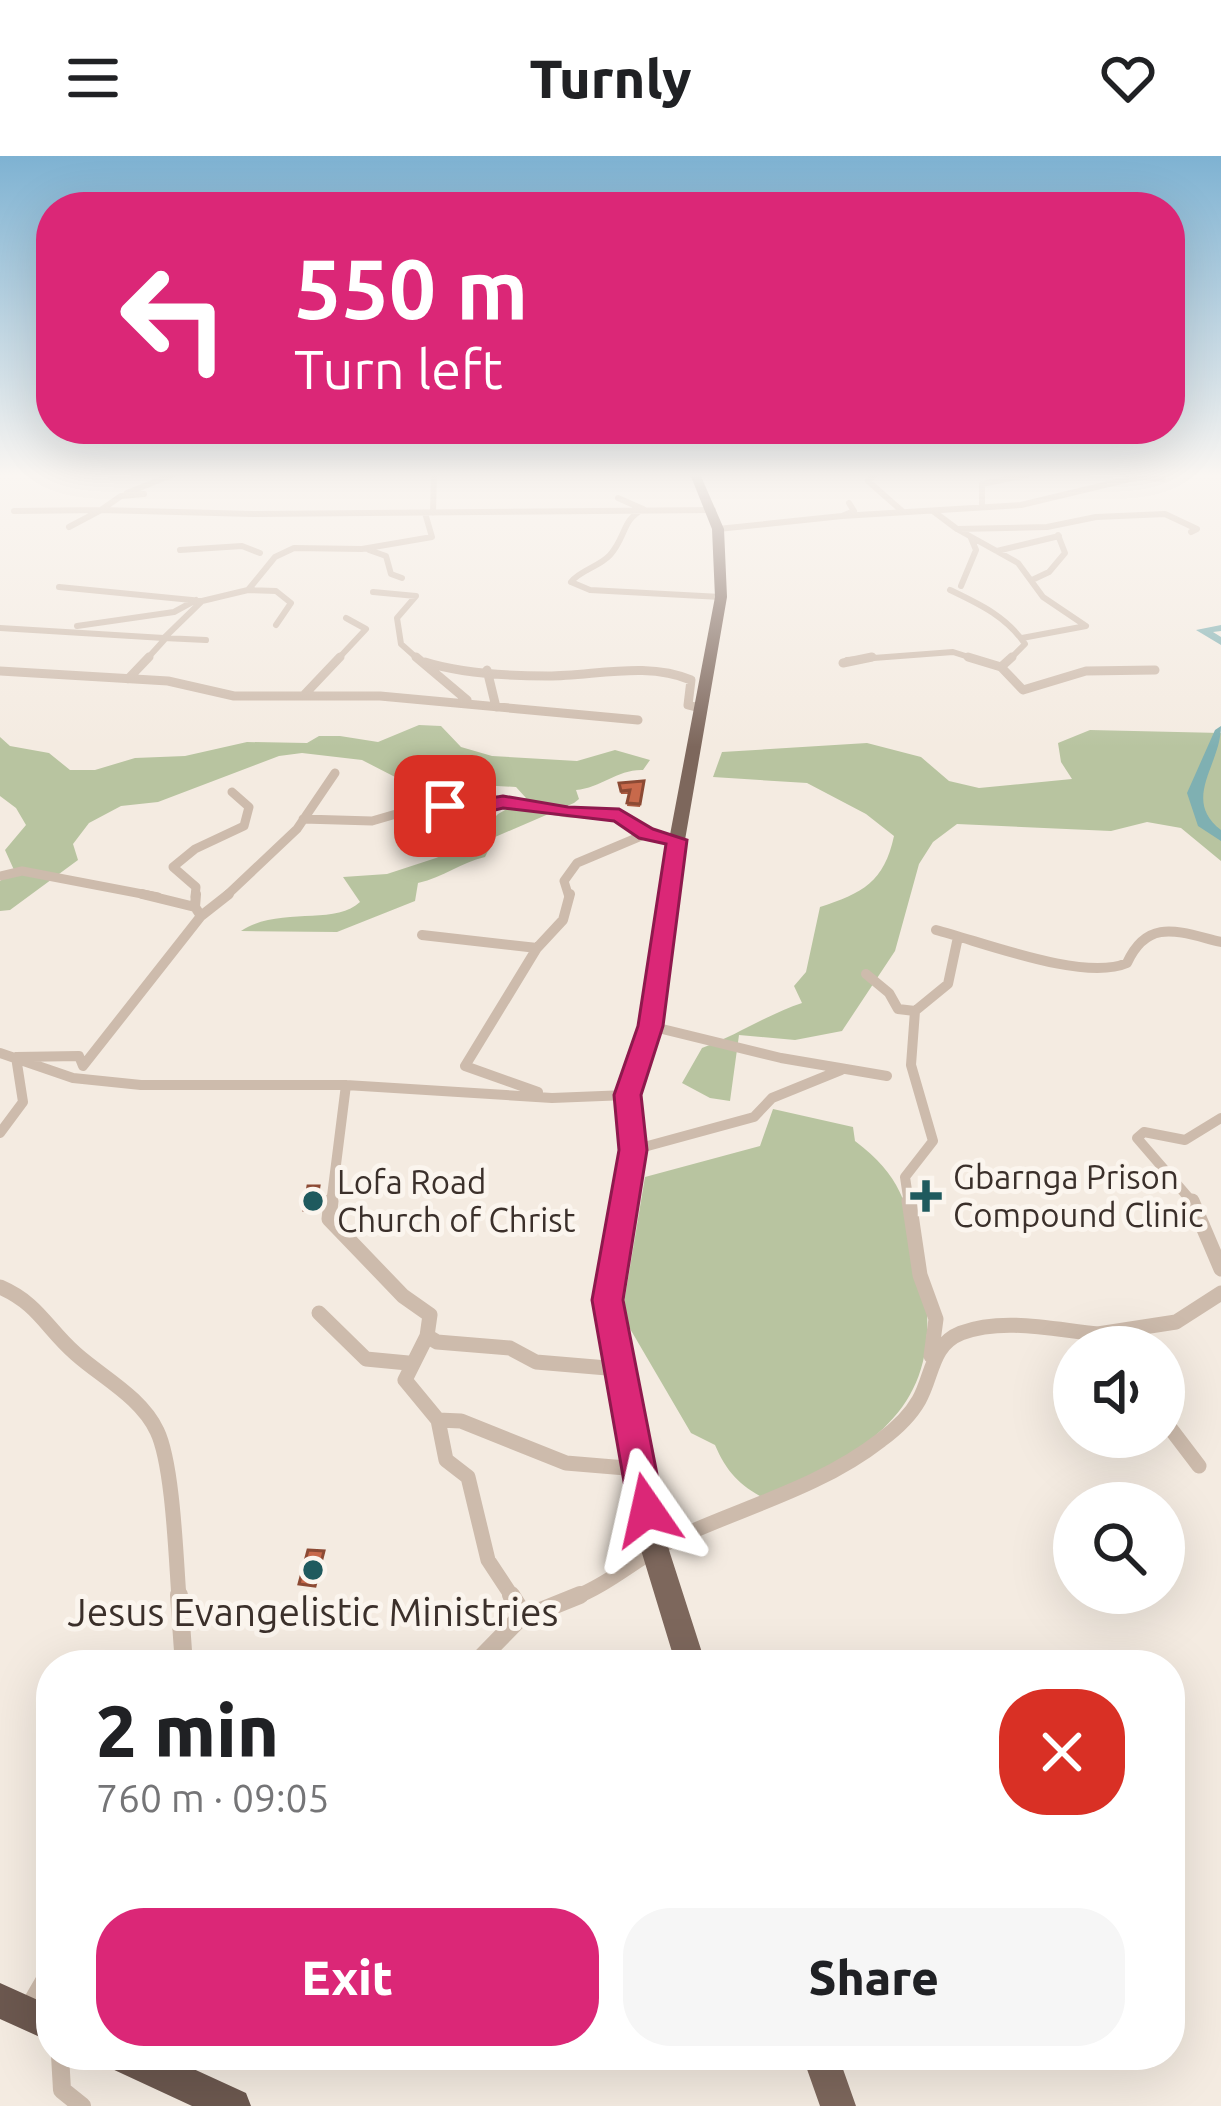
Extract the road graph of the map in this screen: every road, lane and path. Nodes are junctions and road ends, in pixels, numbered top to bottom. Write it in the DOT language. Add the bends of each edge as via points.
graph roads {
  1 [pos="272,565"];
  2 [pos="388,565"];
  3 [pos="600,565"];
  4 [pos="719,565"];
  5 [pos="970,565"];
  6 [pos="1020,565"];
  7 [pos="1054,565"];
  8 [pos="402,578"];
  9 [pos="1032,580"];
  10 [pos="1054,584"];
  11 [pos="961,586"];
  12 [pos="59,587"];
  13 [pos="248,590"];
  14 [pos="950,590"];
  15 [pos="373,592"];
  16 [pos="721,597"];
  17 [pos="199,600"];
  18 [pos="346,618"];
  19 [pos="276,625"];
  20 [pos="0,628"];
  21 [pos="58,630"];
  22 [pos="1022,638"];
  23 [pos="165,639"];
  24 [pos="206,640"];
  25 [pos="425,662"];
  26 [pos="843,663"];
  27 [pos="1001,668"];
  28 [pos="487,670"];
  29 [pos="1155,670"];
  30 [pos="0,671"];
  31 [pos="128,679"];
  32 [pos="304,695"];
  33 [pos="464,705"];
  34 [pos="496,707"];
  35 [pos="700,708"];
  36 [pos="638,720"];
  37 [pos="335,773"];
  38 [pos="232,792"];
  39 [pos="302,819"];
  40 [pos="646,834"];
  41 [pos="677,840"];
  42 [pos="0,876"];
  43 [pos="198,912"];
  44 [pos="936,930"];
  45 [pos="422,935"];
  46 [pos="958,938"];
  47 [pos="1221,943"];
  48 [pos="537,948"];
  49 [pos="866,974"];
  50 [pos="915,1011"];
  51 [pos="650,1026"];
  52 [pos="0,1053"];
  53 [pos="16,1057"];
  54 [pos="844,1069"];
  55 [pos="886,1076"];
  56 [pos="346,1085"];
  57 [pos="627,1095"];
  58 [pos="553,1098"];
  59 [pos="1221,1118"];
  60 [pos="0,1133"];
  61 [pos="633,1150"];
  62 [pos="1221,1269"];
  63 [pos="0,1287"];
  64 [pos="1221,1294"];
  65 [pos="319,1313"];
  66 [pos="1161,1326"];
  67 [pos="1053,1333"];
  68 [pos="428,1336"];
  69 [pos="931,1357"];
  70 [pos="408,1363"];
  71 [pos="619,1369"];
  72 [pos="438,1420"];
  73 [pos="1185,1448"];
  74 [pos="1199,1466"];
  75 [pos="639,1469"];
  76 [pos="655,1550"];
  77 [pos="523,1614"];
  78 [pos="183,1650"];
  79 [pos="488,1650"];
  80 [pos="686,1650"];
  81 [pos="61,2070"];
  82 [pos="155,2070"];
  83 [pos="825,2070"];
  84 [pos="82,2106"];
  85 [pos="233,2106"];
  86 [pos="838,2106"];
  1 -- 13 [label="street"];
  2 -- 8 [label="street"];
  3 -- 16 [label="street" via="572,582 590,590"];
  4 -- 16 [label="main road"];
  5 -- 11 [label="street"];
  6 -- 9 [label="street"];
  7 -- 9 [label="street"];
  9 -- 10 [label="street"];
  9 -- 22 [label="street" via="1042,597 1086,626"];
  12 -- 17 [label="street"];
  13 -- 17 [label="street"];
  13 -- 19 [label="street" via="276,591 291,603"];
  14 -- 22 [label="street" via="1005,616"];
  15 -- 25 [label="street" via="416,596 397,618 401,644"];
  16 -- 35 [label="main road"];
  17 -- 21 [label="street" via="174,612"];
  17 -- 23 [label="street"];
  18 -- 32 [label="street" via="366,629"];
  20 -- 21 [label="street"];
  21 -- 23 [label="street"];
  22 -- 27 [label="street"];
  23 -- 24 [label="street"];
  23 -- 31 [label="street"];
  25 -- 28 [label="street"];
  25 -- 33 [label="street"];
  26 -- 27 [label="street" via="946,652"];
  27 -- 29 [label="street" via="1023,690 1086,671"];
  28 -- 34 [label="street"];
  28 -- 35 [label="street" via="682,676 691,680 688,705"];
  30 -- 31 [label="street"];
  31 -- 32 [label="street" via="233,696"];
  32 -- 33 [label="street"];
  33 -- 34 [label="street"];
  34 -- 36 [label="street"];
  35 -- 41 [label="main road"];
  37 -- 39 [label="street" via="320,805"];
  38 -- 43 [label="street" via="249,807 246,823 173,866 196,887"];
  39 -- 40 [label="street" via="372,821 434,803 471,809 503,802 619,815"];
  39 -- 43 [label="street" via="234,894"];
  40 -- 41 [label="street"];
  40 -- 48 [label="street" via="577,862 564,880 563,920"];
  41 -- 51 [label="main road"];
  42 -- 43 [label="street" via="22,871"];
  43 -- 53 [label="street" via="83,1066 79,1056"];
  44 -- 46 [label="street"];
  45 -- 48 [label="street"];
  46 -- 47 [label="street" via="1111,970 1148,935"];
  46 -- 50 [label="street" via="947,983"];
  48 -- 58 [label="street" via="465,1066"];
  49 -- 50 [label="street" via="898,1009"];
  50 -- 69 [label="street" via="908,1068 933,1141 905,1177 920,1275 936,1319"];
  51 -- 54 [label="street"];
  51 -- 57 [label="main road"];
  52 -- 53 [label="street"];
  53 -- 56 [label="street" via="73,1078 141,1085"];
  53 -- 60 [label="street" via="23,1102"];
  54 -- 55 [label="street"];
  54 -- 61 [label="street" via="772,1098 754,1117"];
  56 -- 58 [label="street"];
  56 -- 68 [label="street" via="329,1219 430,1315"];
  57 -- 58 [label="street"];
  57 -- 61 [label="main road"];
  59 -- 62 [label="street" via="1185,1140 1144,1132 1137,1138 1182,1185"];
  61 -- 71 [label="main road" via="608,1300"];
  63 -- 78 [label="street" via="29,1300 158,1432"];
  64 -- 66 [label="street"];
  65 -- 70 [label="street" via="367,1359"];
  67 -- 69 [label="street" via="965,1331"];
  68 -- 70 [label="street"];
  68 -- 71 [label="street" via="510,1348 536,1363"];
  69 -- 76 [label="street" via="915,1407 848,1463"];
  70 -- 72 [label="street" via="407,1388"];
  71 -- 75 [label="main road"];
  72 -- 75 [label="street" via="461,1421 566,1462"];
  72 -- 77 [label="street" via="446,1460 468,1477 488,1560"];
  73 -- 74 [label="street"];
  75 -- 76 [label="main road"];
  76 -- 77 [label="street" via="599,1587"];
  76 -- 80 [label="main road"];
  77 -- 79 [label="street"];
  81 -- 84 [label="street" via="62,2090"];
  82 -- 85 [label="highway"];
  83 -- 86 [label="main road"];
}
